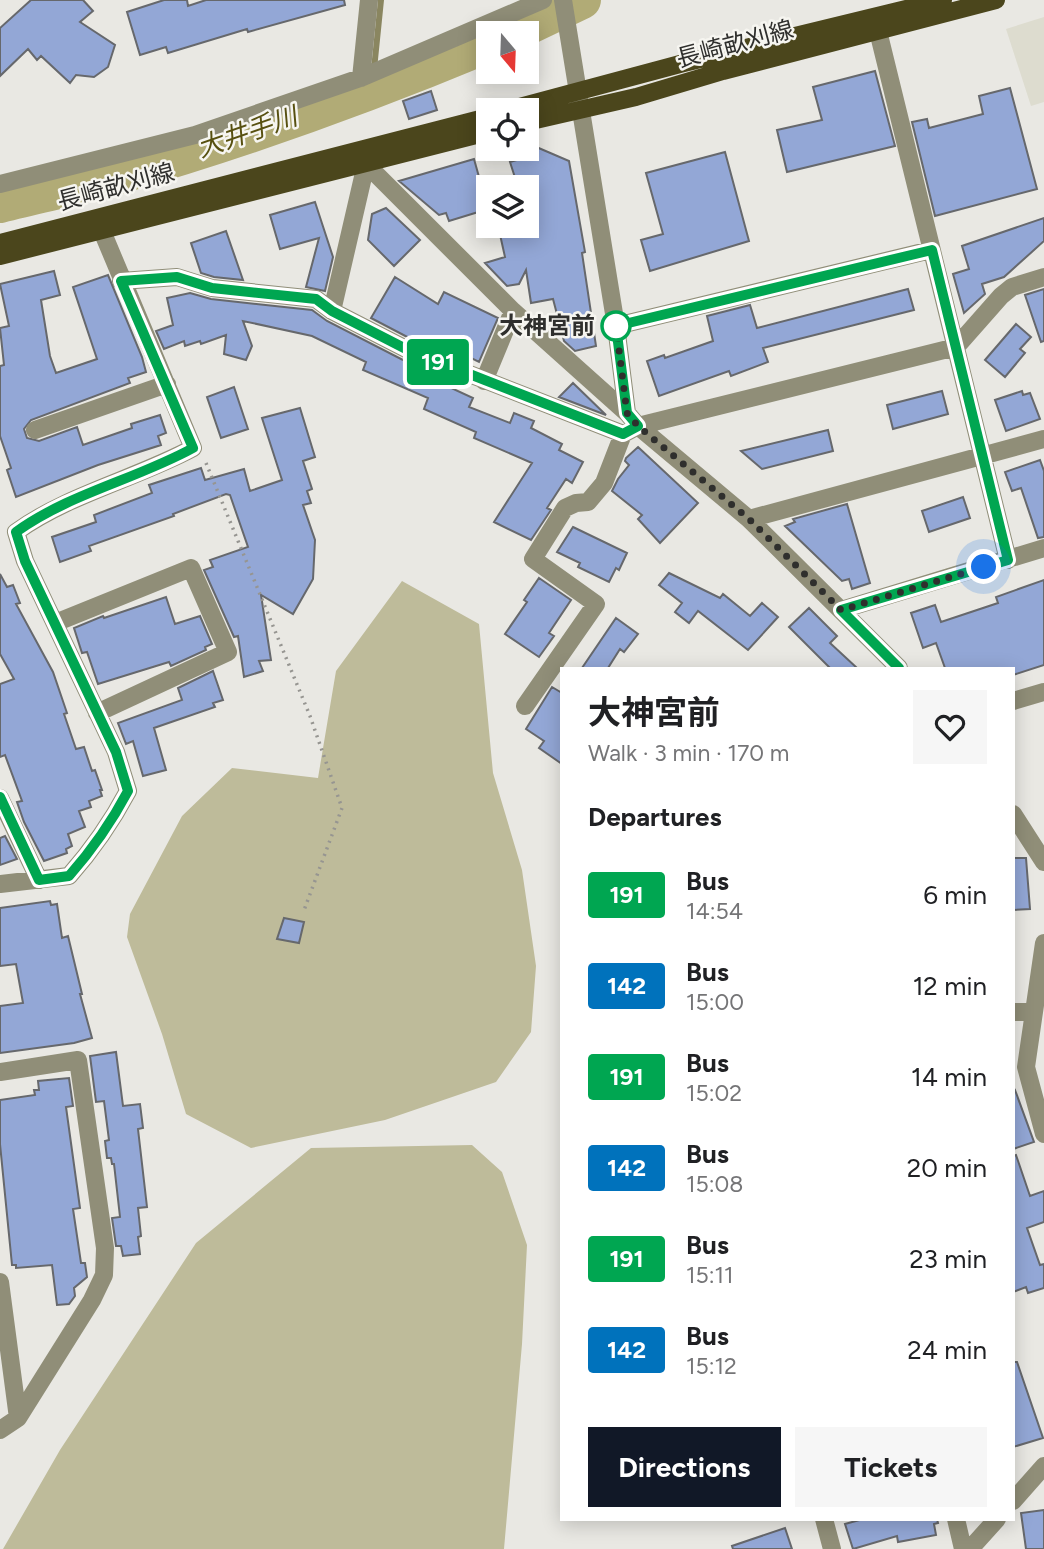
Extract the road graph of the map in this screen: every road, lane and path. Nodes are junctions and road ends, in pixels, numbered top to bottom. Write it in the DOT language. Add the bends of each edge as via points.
graph roads {
  1 [pos="369,0"];
  2 [pos="543,0"];
  3 [pos="563,0"];
  4 [pos="943,0"];
  5 [pos="996,0"];
  6 [pos="878,31"];
  7 [pos="362,77"];
  8 [pos="577,91"];
  9 [pos="539,101"];
  10 [pos="580,110"];
  11 [pos="539,119"];
  12 [pos="476,120"];
  13 [pos="476,135"];
  14 [pos="366,164"];
  15 [pos="0,184"];
  16 [pos="102,231"];
  17 [pos="0,243"];
  18 [pos="932,250"];
  19 [pos="0,256"];
  20 [pos="1044,277"];
  21 [pos="121,281"];
  22 [pos="332,311"];
  23 [pos="513,311"];
  24 [pos="616,326"];
  25 [pos="956,347"];
  26 [pos="484,381"];
  27 [pos="167,384"];
  28 [pos="629,424"];
  29 [pos="35,430"];
  30 [pos="1044,439"];
  31 [pos="193,448"];
  32 [pos="983,457"];
  33 [pos="749,519"];
  34 [pos="8,532"];
  35 [pos="1044,548"];
  36 [pos="1008,560"];
  37 [pos="841,610"];
  38 [pos="55,624"];
  39 [pos="898,667"];
  40 [pos="1044,692"];
  41 [pos="1015,700"];
  42 [pos="525,706"];
  43 [pos="97,713"];
  44 [pos="0,797"];
  45 [pos="1015,817"];
  46 [pos="1044,862"];
  47 [pos="39,880"];
  48 [pos="0,884"];
  49 [pos="303,913"];
  50 [pos="1044,943"];
  51 [pos="1015,1012"];
  52 [pos="1033,1012"];
  53 [pos="0,1072"];
  54 [pos="1044,1134"];
  55 [pos="0,1282"];
  56 [pos="18,1419"];
  57 [pos="0,1430"];
  58 [pos="1044,1466"];
  59 [pos="1015,1499"];
  60 [pos="825,1521"];
  61 [pos="956,1521"];
  62 [pos="995,1521"];
  63 [pos="832,1549"];
  64 [pos="963,1549"];
  65 [pos="970,1549"];
  1 -- 7 [label="street"];
  2 -- 7 [label="street"];
  3 -- 8 [label="street"];
  4 -- 8 [label="main road, 長崎畝刈線"];
  5 -- 6 [label="main road, 長崎畝刈線"];
  6 -- 10 [label="main road, 長崎畝刈線"];
  6 -- 18 [label="street"];
  7 -- 15 [label="street" via="195,135"];
  8 -- 9 [label="main road, 長崎畝刈線"];
  8 -- 10 [label="street"];
  10 -- 11 [label="main road, 長崎畝刈線"];
  10 -- 24 [label="street"];
  12 -- 17 [label="main road, 長崎畝刈線"];
  13 -- 14 [label="main road, 長崎畝刈線"];
  14 -- 16 [label="main road, 長崎畝刈線"];
  14 -- 22 [label="street"];
  14 -- 23 [label="street"];
  16 -- 19 [label="main road, 長崎畝刈線"];
  16 -- 21 [label="street"];
  18 -- 24 [label="street"];
  18 -- 25 [label="street"];
  20 -- 25 [label="street" via="1012,287"];
  21 -- 22 [label="street" via="177,277 212,288 316,299"];
  21 -- 27 [label="street"];
  22 -- 26 [label="street" via="408,350"];
  23 -- 26 [label="street"];
  23 -- 28 [label="street"];
  24 -- 28 [label="street"];
  25 -- 28 [label="street"];
  25 -- 32 [label="street"];
  26 -- 28 [label="street"];
  27 -- 29 [label="street"];
  27 -- 31 [label="street"];
  28 -- 33 [label="street"];
  28 -- 42 [label="street" via="604,484 588,502 565,508 533,559 596,604"];
  30 -- 32 [label="street"];
  31 -- 34 [label="street"];
  31 -- 49 [label="path" via="203,457 310,716 342,808"];
  32 -- 33 [label="street"];
  32 -- 36 [label="street"];
  33 -- 37 [label="street"];
  34 -- 38 [label="street"];
  35 -- 36 [label="street"];
  36 -- 37 [label="street"];
  37 -- 39 [label="street"];
  38 -- 43 [label="street"];
  38 -- 43 [label="street" via="191,568 228,652"];
  40 -- 41 [label="street"];
  43 -- 47 [label="street" via="128,791 91,852 69,876"];
  44 -- 47 [label="street"];
  45 -- 46 [label="street"];
  47 -- 48 [label="street"];
  50 -- 52 [label="street"];
  51 -- 52 [label="street"];
  52 -- 54 [label="street" via="1026,1067"];
  53 -- 56 [label="street" via="78,1060 105,1248 104,1275 92,1300"];
  55 -- 56 [label="street"];
  56 -- 57 [label="street"];
  58 -- 59 [label="street"];
  60 -- 63 [label="street"];
  61 -- 64 [label="street"];
  62 -- 65 [label="street"];
}
